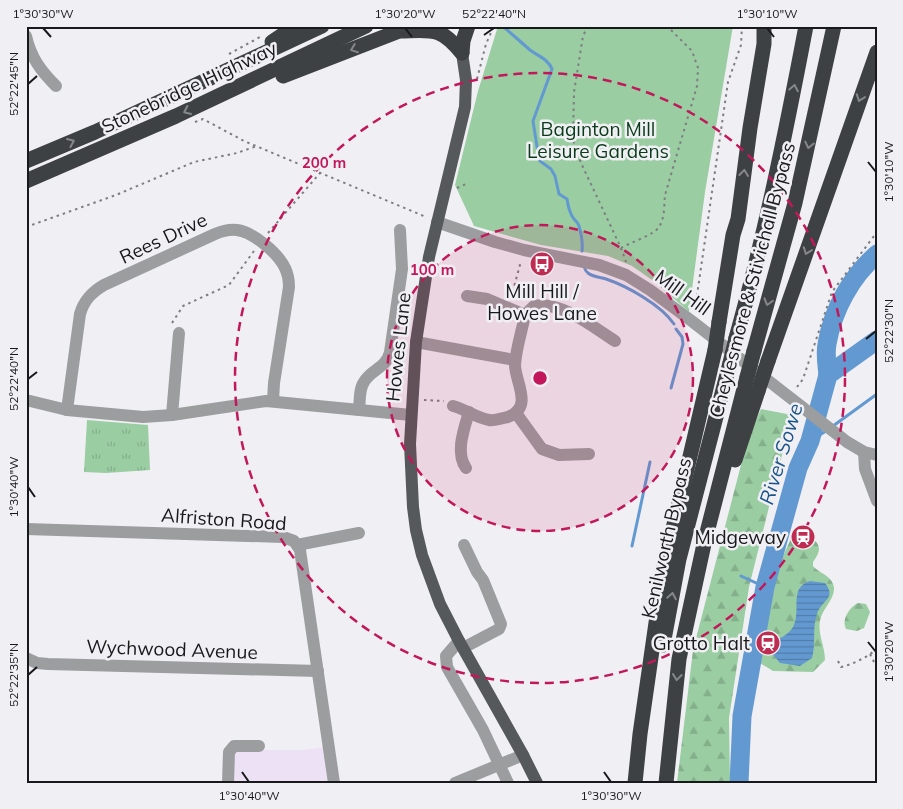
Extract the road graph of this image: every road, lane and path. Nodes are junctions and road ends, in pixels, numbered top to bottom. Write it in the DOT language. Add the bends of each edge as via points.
graph roads {
  1 [pos="296,26"];
  2 [pos="322,26"];
  3 [pos="366,26"];
  4 [pos="468,26"];
  5 [pos="494,26"];
  6 [pos="588,26"];
  7 [pos="667,26"];
  8 [pos="742,26"];
  9 [pos="764,26"];
  10 [pos="806,26"];
  11 [pos="834,26"];
  12 [pos="419,28"];
  13 [pos="26,36"];
  14 [pos="877,52"];
  15 [pos="462,53"];
  16 [pos="242,63"];
  17 [pos="477,80"];
  18 [pos="56,86"];
  19 [pos="231,91"];
  20 [pos="192,123"];
  21 [pos="257,146"];
  22 [pos="28,159"];
  23 [pos="320,172"];
  24 [pos="26,181"];
  25 [pos="466,184"];
  26 [pos="457,188"];
  27 [pos="437,222"];
  28 [pos="26,227"];
  29 [pos="400,230"];
  30 [pos="877,232"];
  31 [pos="261,242"];
  32 [pos="621,248"];
  33 [pos="524,250"];
  34 [pos="626,262"];
  35 [pos="467,296"];
  36 [pos="508,307"];
  37 [pos="525,315"];
  38 [pos="693,322"];
  39 [pos="727,329"];
  40 [pos="178,333"];
  41 [pos="615,341"];
  42 [pos="416,342"];
  43 [pos="722,356"];
  44 [pos="515,360"];
  45 [pos="790,398"];
  46 [pos="26,400"];
  47 [pos="412,400"];
  48 [pos="273,401"];
  49 [pos="453,406"];
  50 [pos="67,410"];
  51 [pos="358,410"];
  52 [pos="469,412"];
  53 [pos="516,412"];
  54 [pos="411,414"];
  55 [pos="172,415"];
  56 [pos="706,451"];
  57 [pos="864,452"];
  58 [pos="589,454"];
  59 [pos="877,455"];
  60 [pos="466,468"];
  61 [pos="877,501"];
  62 [pos="26,529"];
  63 [pos="359,533"];
  64 [pos="704,544"];
  65 [pos="297,545"];
  66 [pos="464,545"];
  67 [pos="461,644"];
  68 [pos="877,649"];
  69 [pos="870,654"];
  70 [pos="26,658"];
  71 [pos="838,660"];
  72 [pos="877,668"];
  73 [pos="318,671"];
  74 [pos="259,746"];
  75 [pos="523,755"];
  76 [pos="501,765"];
  77 [pos="645,782"];
  78 [pos="228,783"];
  79 [pos="334,783"];
  80 [pos="455,783"];
  81 [pos="508,783"];
  82 [pos="536,783"];
  83 [pos="635,783"];
  84 [pos="666,783"];
  1 -- 16 [label="highway"];
  2 -- 16 [label="highway, Stonebridge Highway"];
  3 -- 19 [label="highway, Stonebridge Highway"];
  4 -- 15 [label="highway"];
  5 -- 17 [label="path"];
  6 -- 32 [label="path" via="583,36 574,92 573,140"];
  7 -- 32 [label="path" via="692,51 698,68 697,86 665,196 660,226"];
  8 -- 38 [label="path" via="741,45 728,82"];
  39 -- 9 [label="highway, one-way"];
  39 -- 10 [label="highway, Cheylesmore & Stivichall Bypass, one-way" via="754,272"];
  11 -- 64 [label="highway, Cheylesmore & Stivichall Bypass, one-way, bridge" via="795,203"];
  12 -- 15 [label="highway" via="445,36"];
  12 -- 19 [label="highway, one-way" via="278,78"];
  13 -- 18 [label="street" via="36,64"];
  14 -- 64 [label="highway, one-way, bridge" via="768,361 718,516"];
  15 -- 27 [label="main road, Howes Lane" via="465,107"];
  22 -- 16 [label="highway, Stonebridge Highway, one-way"];
  19 -- 24 [label="highway, Stonebridge Highway, one-way"];
  20 -- 21 [label="path" via="204,119"];
  21 -- 23 [label="path"];
  21 -- 28 [label="path" via="194,162 116,196"];
  23 -- 27 [label="path"];
  23 -- 31 [label="path"];
  25 -- 26 [label="path"];
  27 -- 33 [label="street, Mill Hill"];
  27 -- 42 [label="main road, Howes Lane"];
  29 -- 51 [label="street" via="402,268 390,352 386,362 364,380"];
  30 -- 45 [label="path" via="832,292 803,379"];
  31 -- 40 [label="path" via="228,285 183,306 170,326"];
  31 -- 48 [label="street, Rees Drive" via="280,259 289,280"];
  31 -- 50 [label="street, Rees Drive" via="246,232 223,231 93,292 80,314"];
  32 -- 34 [label="path"];
  33 -- 36 [label="path"];
  33 -- 38 [label="street, Mill Hill" via="599,265 626,275"];
  35 -- 36 [label="street"];
  36 -- 37 [label="street"];
  37 -- 41 [label="street" via="534,306 549,305 580,319"];
  37 -- 44 [label="street"];
  38 -- 45 [label="street, Mill Hill"];
  39 -- 43 [label="highway, Cheylesmore & Stivichall Bypass, bridge"];
  39 -- 43 [label="highway, bridge"];
  40 -- 55 [label="street"];
  42 -- 44 [label="street"];
  42 -- 47 [label="main road, Howes Lane"];
  43 -- 56 [label="highway, Cheylesmore & Stivichall Bypass"];
  43 -- 83 [label="highway" via="664,567"];
  44 -- 53 [label="street" via="522,395"];
  45 -- 57 [label="street, Mill Hill"];
  46 -- 50 [label="street"];
  47 -- 49 [label="path" via="446,400"];
  47 -- 54 [label="main road, Howes Lane"];
  48 -- 51 [label="street"];
  48 -- 55 [label="street"];
  49 -- 52 [label="street"];
  50 -- 55 [label="street" via="143,417"];
  51 -- 54 [label="street"];
  52 -- 53 [label="street" via="490,420"];
  52 -- 60 [label="street" via="462,449"];
  53 -- 58 [label="street" via="542,449 559,455"];
  54 -- 67 [label="main road, Howes Lane" via="410,478 416,530 430,579"];
  77 -- 56 [label="highway, Kenilworth Bypass, one-way" via="650,718 679,559"];
  57 -- 59 [label="street, Mill Hill"];
  57 -- 61 [label="street" via="865,469"];
  62 -- 65 [label="street, Alfriston Road" via="283,537 290,538"];
  63 -- 65 [label="street"];
  64 -- 84 [label="highway, Kenilworth Bypass, one-way" via="679,659"];
  65 -- 73 [label="street, Alfriston Road"];
  66 -- 67 [label="street" via="501,624 499,629"];
  67 -- 75 [label="main road, Howes Lane"];
  67 -- 76 [label="street" via="446,656 447,667"];
  68 -- 69 [label="path"];
  69 -- 71 [label="path" via="841,667"];
  69 -- 72 [label="path"];
  70 -- 73 [label="street, Wychwood Avenue" via="48,664"];
  73 -- 79 [label="street, Alfriston Road"];
  74 -- 78 [label="street" via="234,746 229,752"];
  75 -- 76 [label="street"];
  75 -- 82 [label="main road, Howes Lane"];
  76 -- 80 [label="street"];
  76 -- 81 [label="street"];
}
